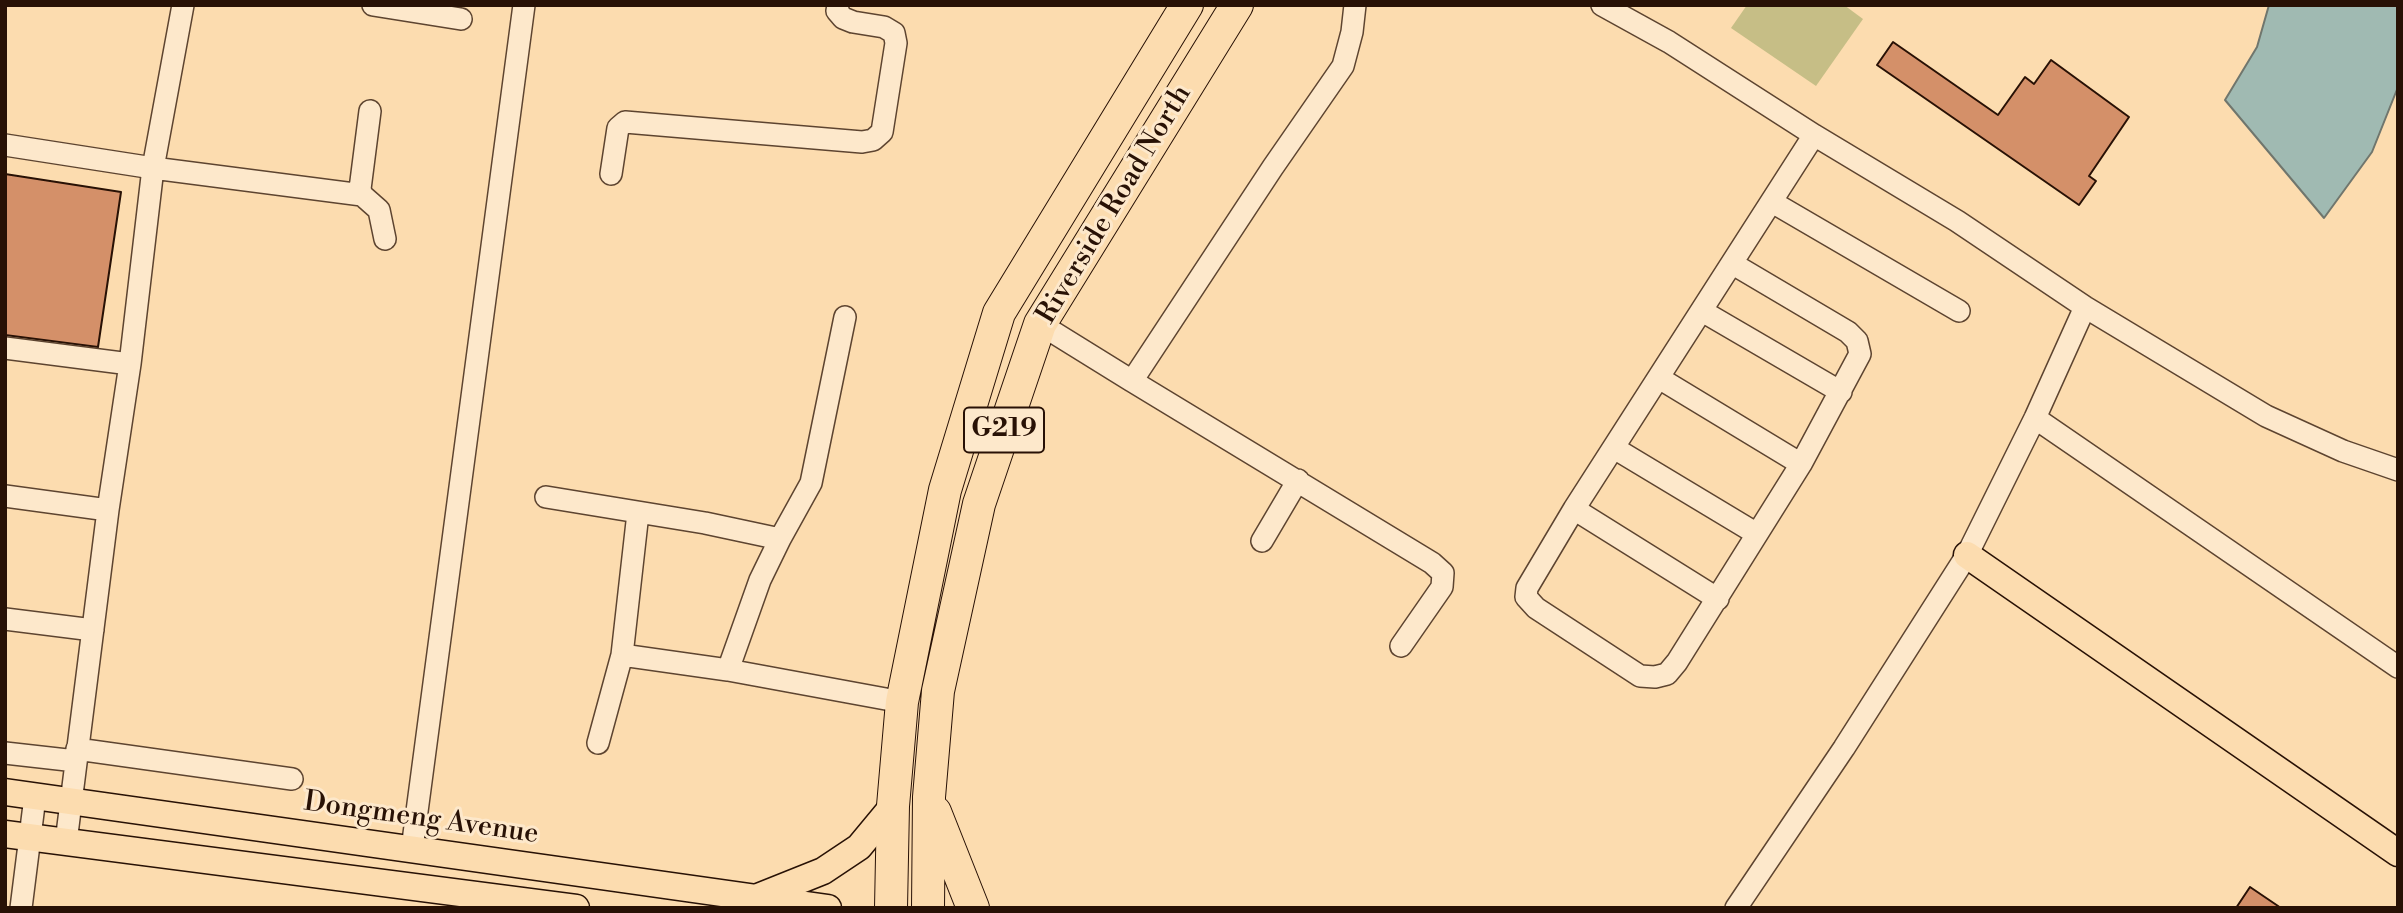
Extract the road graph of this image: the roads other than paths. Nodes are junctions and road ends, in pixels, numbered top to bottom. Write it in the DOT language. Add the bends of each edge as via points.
graph roads {
  1 [pos="183,5"];
  2 [pos="373,5"];
  3 [pos="524,5"];
  4 [pos="838,5"];
  5 [pos="1187,5"];
  6 [pos="1237,5"];
  7 [pos="1354,5"];
  8 [pos="1602,5"];
  9 [pos="461,19"];
  10 [pos="370,111"];
  11 [pos="1814,135"];
  12 [pos="5,145"];
  13 [pos="153,168"];
  14 [pos="611,174"];
  15 [pos="362,195"];
  16 [pos="1772,202"];
  17 [pos="385,239"];
  18 [pos="1733,264"];
  19 [pos="2085,307"];
  20 [pos="1702,311"];
  21 [pos="1959,311"];
  22 [pos="845,317"];
  23 [pos="1040,324"];
  24 [pos="5,348"];
  25 [pos="130,363"];
  26 [pos="1659,378"];
  27 [pos="1132,381"];
  28 [pos="1842,392"];
  29 [pos="2035,418"];
  30 [pos="1614,448"];
  31 [pos="1801,464"];
  32 [pos="2398,470"];
  33 [pos="1298,480"];
  34 [pos="5,496"];
  35 [pos="546,497"];
  36 [pos="1574,509"];
  37 [pos="108,510"];
  38 [pos="638,513"];
  39 [pos="1758,534"];
  40 [pos="780,539"];
  41 [pos="1262,541"];
  42 [pos="1967,555"];
  43 [pos="1718,599"];
  44 [pos="5,619"];
  45 [pos="93,630"];
  46 [pos="1401,646"];
  47 [pos="622,654"];
  48 [pos="2398,667"];
  49 [pos="728,670"];
  50 [pos="902,702"];
  51 [pos="598,743"];
  52 [pos="5,753"];
  53 [pos="76,755"];
  54 [pos="292,779"];
  55 [pos="5,792"];
  56 [pos="35,797"];
  57 [pos="929,797"];
  58 [pos="72,802"];
  59 [pos="893,806"];
  60 [pos="18,836"];
  61 [pos="66,842"];
  62 [pos="412,849"];
  63 [pos="2398,853"];
  64 [pos="757,898"];
  65 [pos="560,907"];
  66 [pos="21,908"];
  67 [pos="828,908"];
  68 [pos="891,908"];
  69 [pos="928,908"];
  70 [pos="973,908"];
  71 [pos="1736,908"];
  1 -- 13 [label="street"];
  2 -- 9 [label="street"];
  3 -- 62 [label="street"];
  4 -- 14 [label="street" via="843,18 894,33 881,132 873,140 625,122 618,128"];
  5 -- 50 [label="highway, Riverside Road North / G219" via="999,313 945,490"];
  6 -- 23 [label="highway, Riverside Road North / G219"];
  7 -- 27 [label="street" via="1343,66"];
  8 -- 11 [label="street" via="1669,41"];
  10 -- 15 [label="street"];
  11 -- 16 [label="street"];
  11 -- 19 [label="street" via="1957,221"];
  12 -- 13 [label="street"];
  13 -- 15 [label="street"];
  13 -- 25 [label="street"];
  15 -- 17 [label="street" via="379,210"];
  16 -- 18 [label="street"];
  16 -- 21 [label="street"];
  18 -- 20 [label="street"];
  18 -- 28 [label="street" via="1857,341 1860,354"];
  19 -- 29 [label="street"];
  19 -- 32 [label="street" via="2266,416"];
  20 -- 26 [label="street"];
  20 -- 28 [label="street"];
  22 -- 40 [label="street" via="811,483"];
  23 -- 27 [label="street"];
  23 -- 57 [label="highway, Riverside Road North / G219" via="979,504 938,691"];
  24 -- 25 [label="street"];
  25 -- 37 [label="street"];
  26 -- 30 [label="street"];
  26 -- 31 [label="street"];
  27 -- 33 [label="street"];
  28 -- 31 [label="street"];
  29 -- 42 [label="street"];
  29 -- 48 [label="street"];
  30 -- 36 [label="street"];
  30 -- 39 [label="street"];
  31 -- 39 [label="street"];
  33 -- 41 [label="street"];
  33 -- 46 [label="street" via="1443,573 1442,587"];
  34 -- 37 [label="street"];
  35 -- 38 [label="street"];
  36 -- 43 [label="street"];
  36 -- 43 [label="street" via="1526,597 1640,676 1667,674"];
  37 -- 45 [label="street"];
  38 -- 40 [label="street"];
  38 -- 47 [label="street"];
  39 -- 43 [label="street"];
  40 -- 49 [label="street"];
  42 -- 63 [label="main road"];
  42 -- 71 [label="street"];
  44 -- 45 [label="street"];
  45 -- 53 [label="street"];
  47 -- 49 [label="street"];
  47 -- 51 [label="street"];
  49 -- 50 [label="street"];
  50 -- 59 [label="highway, Riverside Road North / G219"];
  52 -- 53 [label="street"];
  53 -- 54 [label="street"];
  53 -- 58 [label="street"];
  55 -- 56 [label="main road, Dongmeng Avenue"];
  56 -- 58 [label="main road, Dongmeng Avenue"];
  56 -- 60 [label="street"];
  57 -- 69 [label="highway, Riverside Road North / G219"];
  57 -- 70 [label="highway"];
  58 -- 61 [label="street"];
  58 -- 62 [label="main road, Dongmeng Avenue"];
  59 -- 64 [label="main road" via="859,847 823,871"];
  59 -- 68 [label="highway, Riverside Road North / G219"];
  60 -- 61 [label="main road"];
  60 -- 66 [label="street"];
  61 -- 65 [label="main road"];
  62 -- 64 [label="main road, Dongmeng Avenue"];
  64 -- 67 [label="main road, Dongmeng Avenue"];
}
